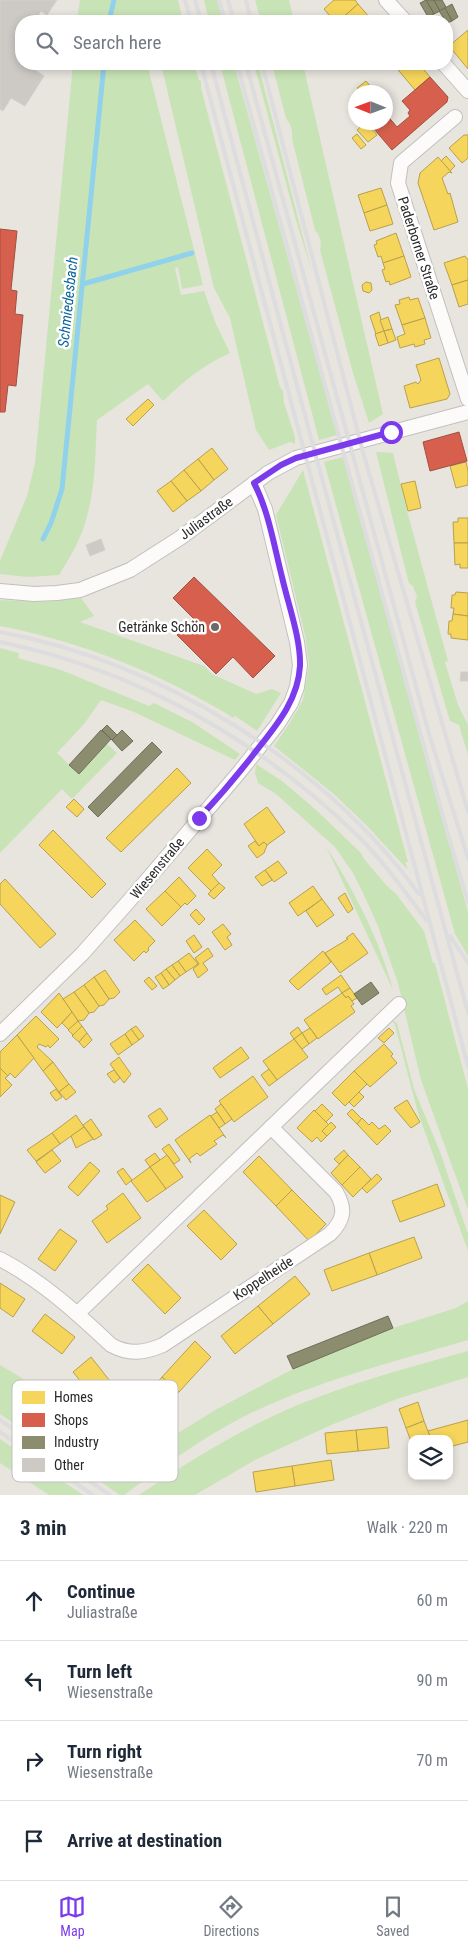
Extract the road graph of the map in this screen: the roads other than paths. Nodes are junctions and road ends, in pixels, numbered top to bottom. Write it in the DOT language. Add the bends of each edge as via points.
graph roads {
  1 [pos="386,0"];
  2 [pos="400,15"];
  3 [pos="449,70"];
  4 [pos="468,91"];
  5 [pos="455,117"];
  6 [pos="468,400"];
  7 [pos="468,412"];
  8 [pos="254,483"];
  9 [pos="0,591"];
  10 [pos="399,1004"];
  11 [pos="0,1034"];
  12 [pos="271,1127"];
  13 [pos="0,1260"];
  14 [pos="77,1314"];
  1 -- 2 [label="street"];
  3 -- 4 [label="street"];
  5 -- 6 [label="street, Paderborner Straße" via="401,163 398,183"];
  7 -- 8 [label="street, Juliastraße" via="296,458"];
  8 -- 9 [label="street, Juliastraße" via="180,538 130,570 80,590 34,594"];
  8 -- 11 [label="street, Wiesenstraße" via="265,509 297,642 300,665 297,687 277,725 130,901 82,954"];
  10 -- 12 [label="street"];
  12 -- 14 [label="street"];
  12 -- 14 [label="street, Koppelheide" via="336,1192 341,1201 342,1218 330,1234 163,1345 149,1351 118,1349"];
  13 -- 14 [label="street, Koppelheide"];
}
